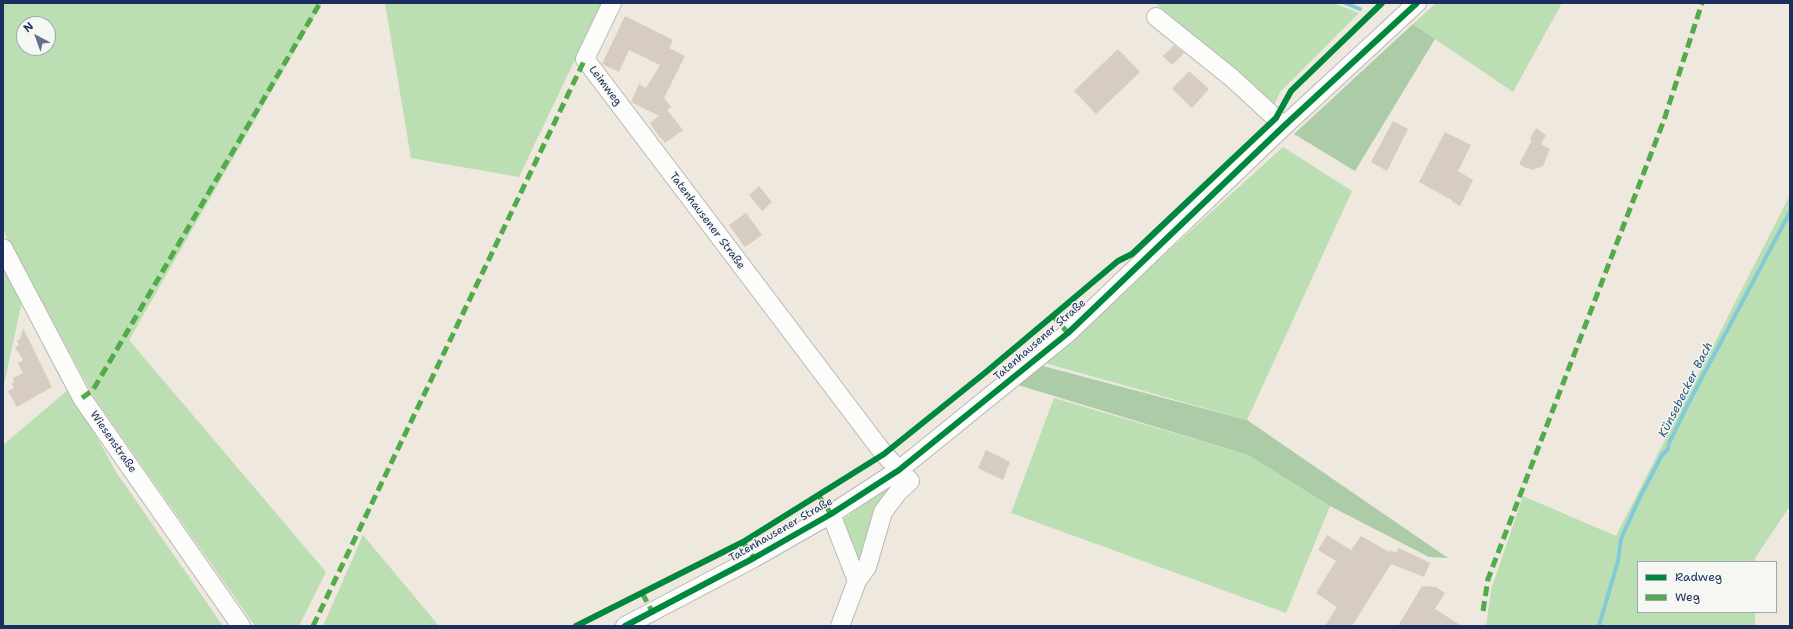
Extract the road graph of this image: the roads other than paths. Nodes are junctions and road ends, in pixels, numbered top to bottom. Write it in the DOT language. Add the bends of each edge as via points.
graph roads {
  1 [pos="612,3"];
  2 [pos="1417,3"];
  3 [pos="1156,17"];
  4 [pos="1284,126"];
  5 [pos="663,162"];
  6 [pos="3,248"];
  7 [pos="899,470"];
  8 [pos="831,514"];
  9 [pos="857,581"];
  10 [pos="241,626"];
  11 [pos="625,626"];
  12 [pos="840,626"];
  1 -- 5 [label="street, Leimweg" via="585,59"];
  2 -- 4 [label="street, Tatenhausener Straße"];
  3 -- 4 [label="street" via="1232,78"];
  4 -- 7 [label="street, Tatenhausener Straße" via="1068,333"];
  5 -- 7 [label="street, Tatenhausener Straße" via="879,448"];
  6 -- 10 [label="street, Wiesenstraße" via="82,398"];
  7 -- 8 [label="street, Tatenhausener Straße"];
  7 -- 9 [label="street, Tatenhausener Straße" via="910,481 883,512 867,567"];
  8 -- 9 [label="street, Tatenhausener Straße"];
  8 -- 11 [label="street, Tatenhausener Straße"];
  9 -- 12 [label="street, Tatenhausener Straße"];
}
